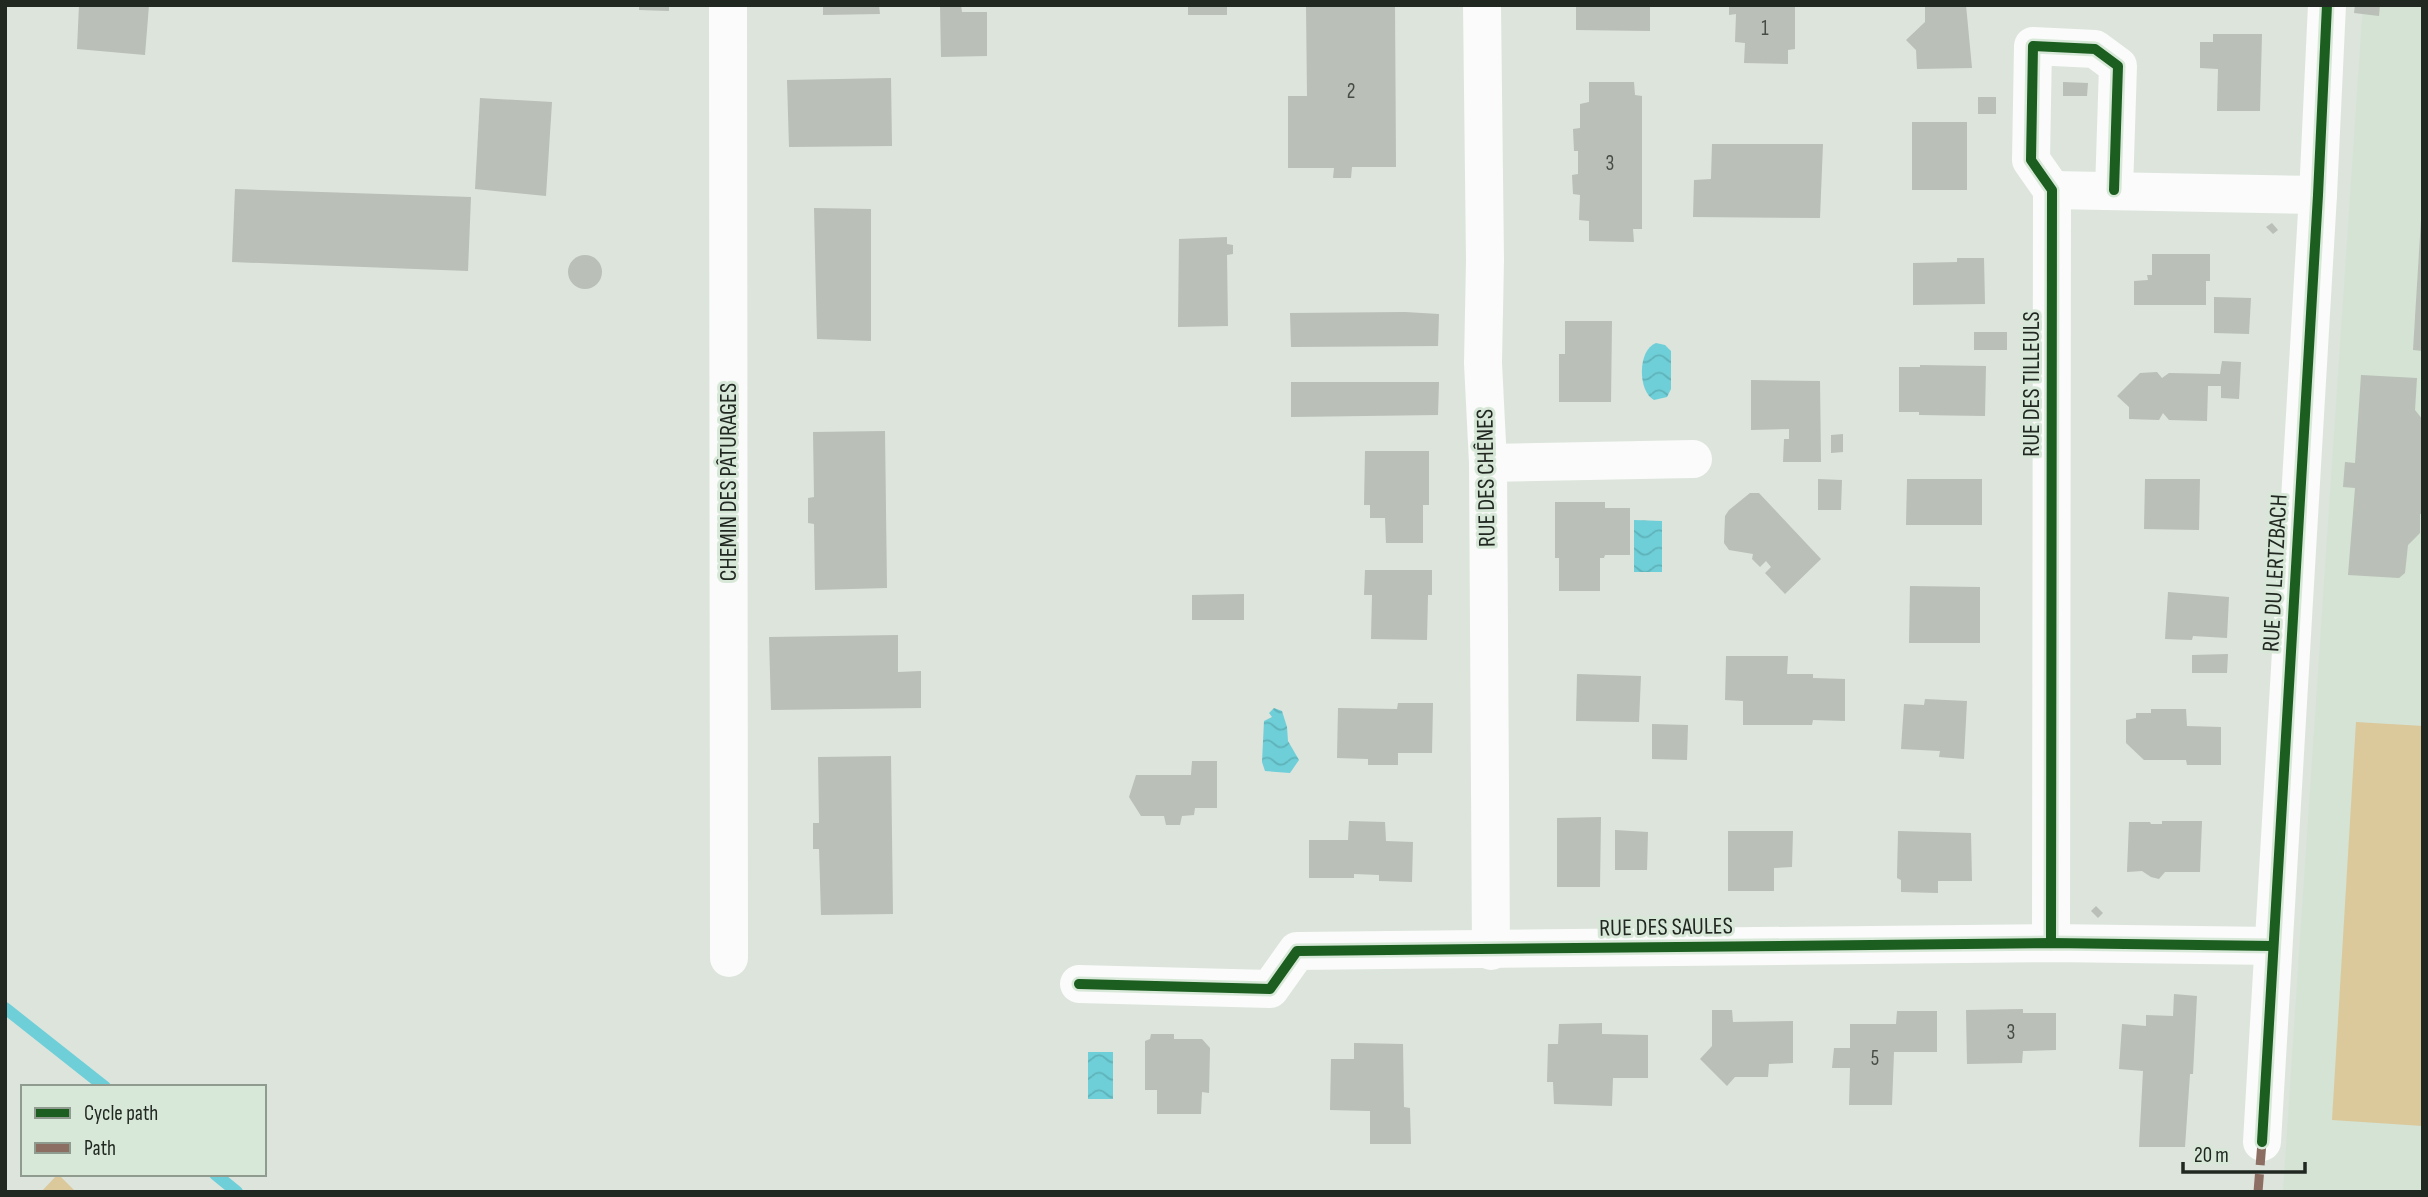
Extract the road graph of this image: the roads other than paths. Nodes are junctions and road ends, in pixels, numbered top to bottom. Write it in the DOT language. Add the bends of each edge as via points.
graph roads {
  1 [pos="728,5"];
  2 [pos="1482,5"];
  3 [pos="2327,5"];
  4 [pos="2052,190"];
  5 [pos="2114,190"];
  6 [pos="2318,195"];
  7 [pos="1693,459"];
  8 [pos="1488,463"];
  9 [pos="2051,943"];
  10 [pos="2273,946"];
  11 [pos="1492,951"];
  12 [pos="729,958"];
  13 [pos="1079,984"];
  14 [pos="2262,1142"];
  1 -- 12 [label="street, CHEMIN DES PÂTURAGES"];
  2 -- 8 [label="street, RUE DES CHÊNES" via="1483,363"];
  3 -- 6 [label="street, RUE DU LERTZBACH"];
  4 -- 5 [label="street"];
  4 -- 5 [label="street" via="2031,160 2033,46 2095,48 2118,66"];
  4 -- 9 [label="street, RUE DES TILLEULS"];
  5 -- 6 [label="street"];
  6 -- 10 [label="street, RUE DU LERTZBACH"];
  7 -- 8 [label="street"];
  8 -- 11 [label="street, RUE DES CHÊNES"];
  9 -- 10 [label="street, RUE DES SAULES"];
  9 -- 11 [label="street, RUE DES SAULES"];
  10 -- 14 [label="street, RUE DU LERTZBACH"];
  11 -- 13 [label="street, RUE DES SAULES" via="1297,951 1270,989"];
}
